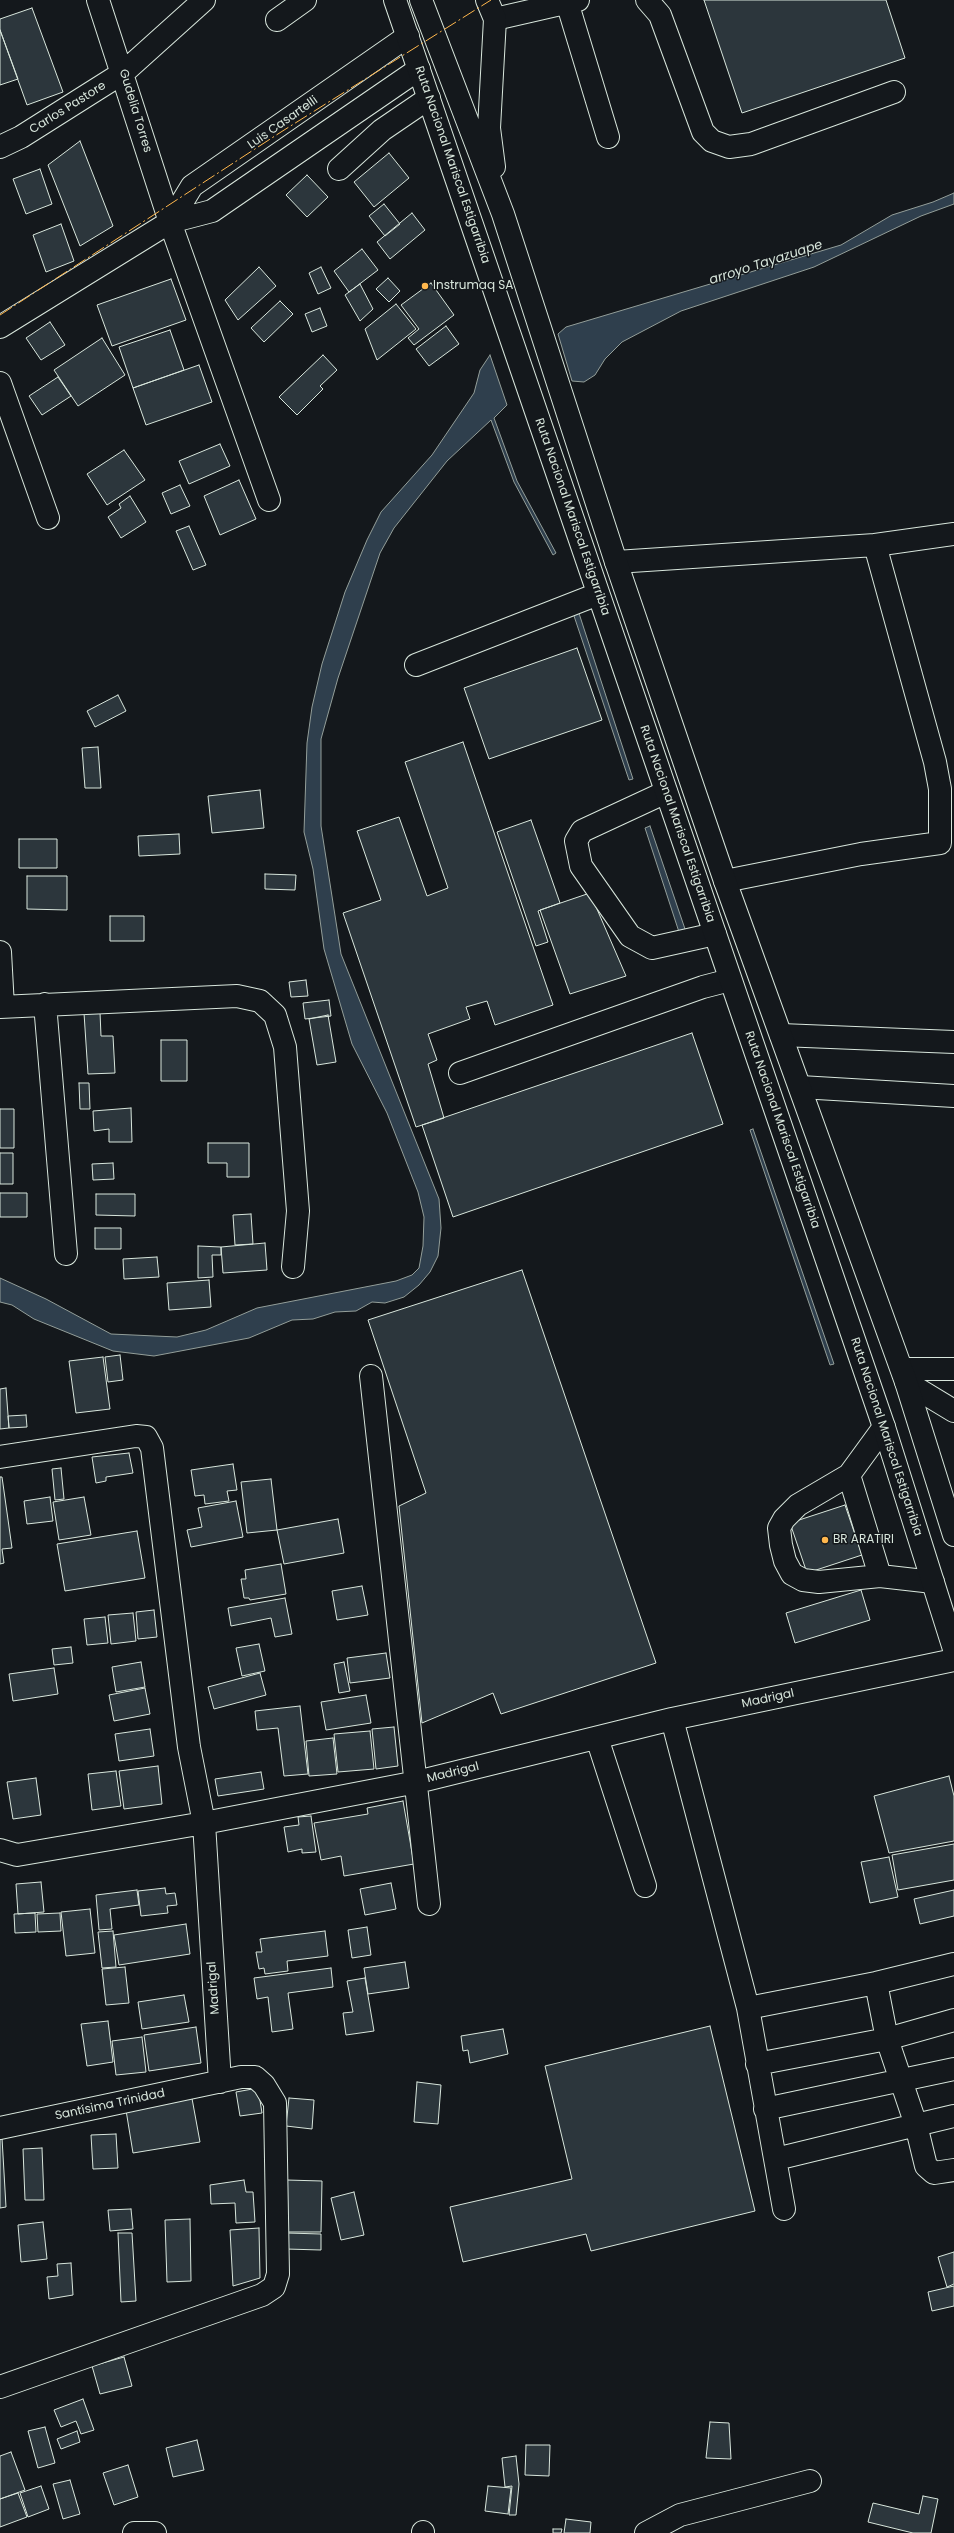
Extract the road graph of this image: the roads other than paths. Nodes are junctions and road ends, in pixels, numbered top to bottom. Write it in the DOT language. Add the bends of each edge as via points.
graph roads {
  1 [pos="98,0"];
  2 [pos="204,0"];
  3 [pos="305,0"];
  4 [pos="395,0"];
  5 [pos="421,0"];
  6 [pos="647,0"];
  7 [pos="573,1"];
  8 [pos="491,9"];
  9 [pos="277,20"];
  10 [pos="408,36"];
  11 [pos="418,69"];
  12 [pos="124,72"];
  13 [pos="894,92"];
  14 [pos="429,98"];
  15 [pos="608,137"];
  16 [pos="0,147"];
  17 [pos="339,169"];
  18 [pos="503,214"];
  19 [pos="170,222"];
  20 [pos="0,327"];
  21 [pos="0,383"];
  22 [pos="269,500"];
  23 [pos="48,518"];
  24 [pos="954,534"];
  25 [pos="875,545"];
  26 [pos="616,562"];
  27 [pos="598,594"];
  28 [pos="416,665"];
  29 [pos="666,792"];
  30 [pos="947,848"];
  31 [pos="725,881"];
  32 [pos="715,934"];
  33 [pos="0,952"];
  34 [pos="730,980"];
  35 [pos="45,1004"];
  36 [pos="2,1007"];
  37 [pos="781,1035"];
  38 [pos="954,1042"];
  39 [pos="460,1073"];
  40 [pos="800,1087"];
  41 [pos="954,1096"];
  42 [pos="66,1254"];
  43 [pos="294,1267"];
  44 [pos="954,1368"];
  45 [pos="370,1376"];
  46 [pos="904,1376"];
  47 [pos="954,1411"];
  48 [pos="884,1427"];
  49 [pos="0,1457"];
  50 [pos="848,1475"];
  51 [pos="954,1535"];
  52 [pos="880,1576"];
  53 [pos="933,1582"];
  54 [pos="954,1649"];
  55 [pos="954,1660"];
  56 [pos="672,1719"];
  57 [pos="597,1738"];
  58 [pos="417,1782"];
  59 [pos="204,1823"];
  60 [pos="8,1853"];
  61 [pos="645,1886"];
  62 [pos="429,1904"];
  63 [pos="954,1964"];
  64 [pos="876,1983"];
  65 [pos="748,2008"];
  66 [pos="954,2020"];
  67 [pos="887,2038"];
  68 [pos="757,2064"];
  69 [pos="954,2069"];
  70 [pos="900,2080"];
  71 [pos="220,2082"];
  72 [pos="765,2109"];
  73 [pos="954,2116"];
  74 [pos="916,2125"];
  75 [pos="0,2128"];
  76 [pos="776,2159"];
  77 [pos="954,2170"];
  78 [pos="784,2209"];
  79 [pos="0,2387"];
  80 [pos="810,2481"];
  81 [pos="134,2533"];
  82 [pos="155,2533"];
  83 [pos="646,2533"];
  1 -- 12 [label="main road, Gudelia Torres"];
  2 -- 12 [label="main road, Carlos Pastore"];
  3 -- 9 [label="main road"];
  4 -- 10 [label="main road, Ruta Nacional Mariscal Estigarribia"];
  5 -- 18 [label="main road"];
  6 -- 13 [label="main road" via="660,15 703,132 712,141 729,147 751,144"];
  7 -- 8 [label="main road"];
  7 -- 15 [label="main road"];
  8 -- 18 [label="main road" via="490,128"];
  10 -- 11 [label="main road, Ruta Nacional Mariscal Estigarribia"];
  10 -- 19 [label="main road, Luis Casartelli" via="192,186"];
  11 -- 14 [label="main road, Ruta Nacional Mariscal Estigarribia"];
  11 -- 19 [label="main road, Luis Casartelli" via="212,211"];
  12 -- 16 [label="main road, Carlos Pastore" via="21,137"];
  12 -- 19 [label="main road, Gudelia Torres"];
  14 -- 17 [label="main road" via="382,130"];
  14 -- 27 [label="main road, Ruta Nacional Mariscal Estigarribia"];
  18 -- 26 [label="main road"];
  19 -- 20 [label="main road, Luis Casartelli"];
  19 -- 22 [label="main road, Gudelia Torres"];
  21 -- 23 [label="main road"];
  24 -- 25 [label="main road"];
  25 -- 26 [label="main road"];
  25 -- 30 [label="main road" via="935,762"];
  26 -- 31 [label="main road"];
  27 -- 28 [label="main road"];
  27 -- 29 [label="main road, Ruta Nacional Mariscal Estigarribia"];
  29 -- 32 [label="main road, Ruta Nacional Mariscal Estigarribia"];
  29 -- 32 [label="main road" via="582,831 576,841 581,866 630,936 652,948"];
  30 -- 31 [label="main road" via="861,854"];
  31 -- 37 [label="main road"];
  32 -- 34 [label="main road, Ruta Nacional Mariscal Estigarribia"];
  33 -- 36 [label="main road"];
  34 -- 39 [label="main road" via="703,987"];
  34 -- 48 [label="main road, Ruta Nacional Mariscal Estigarribia"];
  35 -- 36 [label="main road"];
  35 -- 42 [label="main road"];
  35 -- 43 [label="main road" via="238,996 260,1001 275,1015 284,1047 298,1211"];
  37 -- 38 [label="main road"];
  37 -- 40 [label="main road"];
  40 -- 41 [label="main road"];
  40 -- 46 [label="main road"];
  44 -- 46 [label="main road"];
  45 -- 58 [label="main road"];
  46 -- 47 [label="main road"];
  46 -- 51 [label="main road"];
  48 -- 50 [label="main road"];
  48 -- 53 [label="main road, Ruta Nacional Mariscal Estigarribia"];
  49 -- 59 [label="main road" via="136,1436 146,1437 152,1448 189,1747"];
  50 -- 52 [label="main road"];
  50 -- 52 [label="main road" via="798,1505 784,1519 780,1528 785,1561 792,1574 803,1580 819,1582"];
  52 -- 53 [label="main road"];
  53 -- 54 [label="main road, Ruta Nacional Mariscal Estigarribia"];
  55 -- 56 [label="main road, Madrigal"];
  56 -- 57 [label="main road, Madrigal"];
  56 -- 65 [label="main road"];
  57 -- 58 [label="main road, Madrigal"];
  57 -- 61 [label="main road"];
  58 -- 59 [label="main road, Madrigal"];
  58 -- 62 [label="main road"];
  59 -- 60 [label="main road"];
  59 -- 71 [label="main road, Madrigal"];
  63 -- 64 [label="main road"];
  64 -- 65 [label="main road"];
  64 -- 67 [label="main road"];
  65 -- 68 [label="main road"];
  66 -- 67 [label="main road"];
  67 -- 68 [label="main road"];
  67 -- 70 [label="main road"];
  68 -- 72 [label="main road"];
  69 -- 70 [label="main road"];
  70 -- 72 [label="main road"];
  70 -- 74 [label="main road"];
  71 -- 75 [label="main road, Santísima Trinidad"];
  71 -- 79 [label="main road, Santísima Trinidad" via="255,2077 264,2084 275,2103 278,2274 274,2287 262,2295"];
  72 -- 76 [label="main road"];
  73 -- 74 [label="main road"];
  74 -- 76 [label="main road"];
  74 -- 77 [label="main road" via="926,2166 934,2173"];
  76 -- 78 [label="main road"];
  80 -- 83 [label="main road" via="680,2515"];
  81 -- 82 [label="main road"];
}
